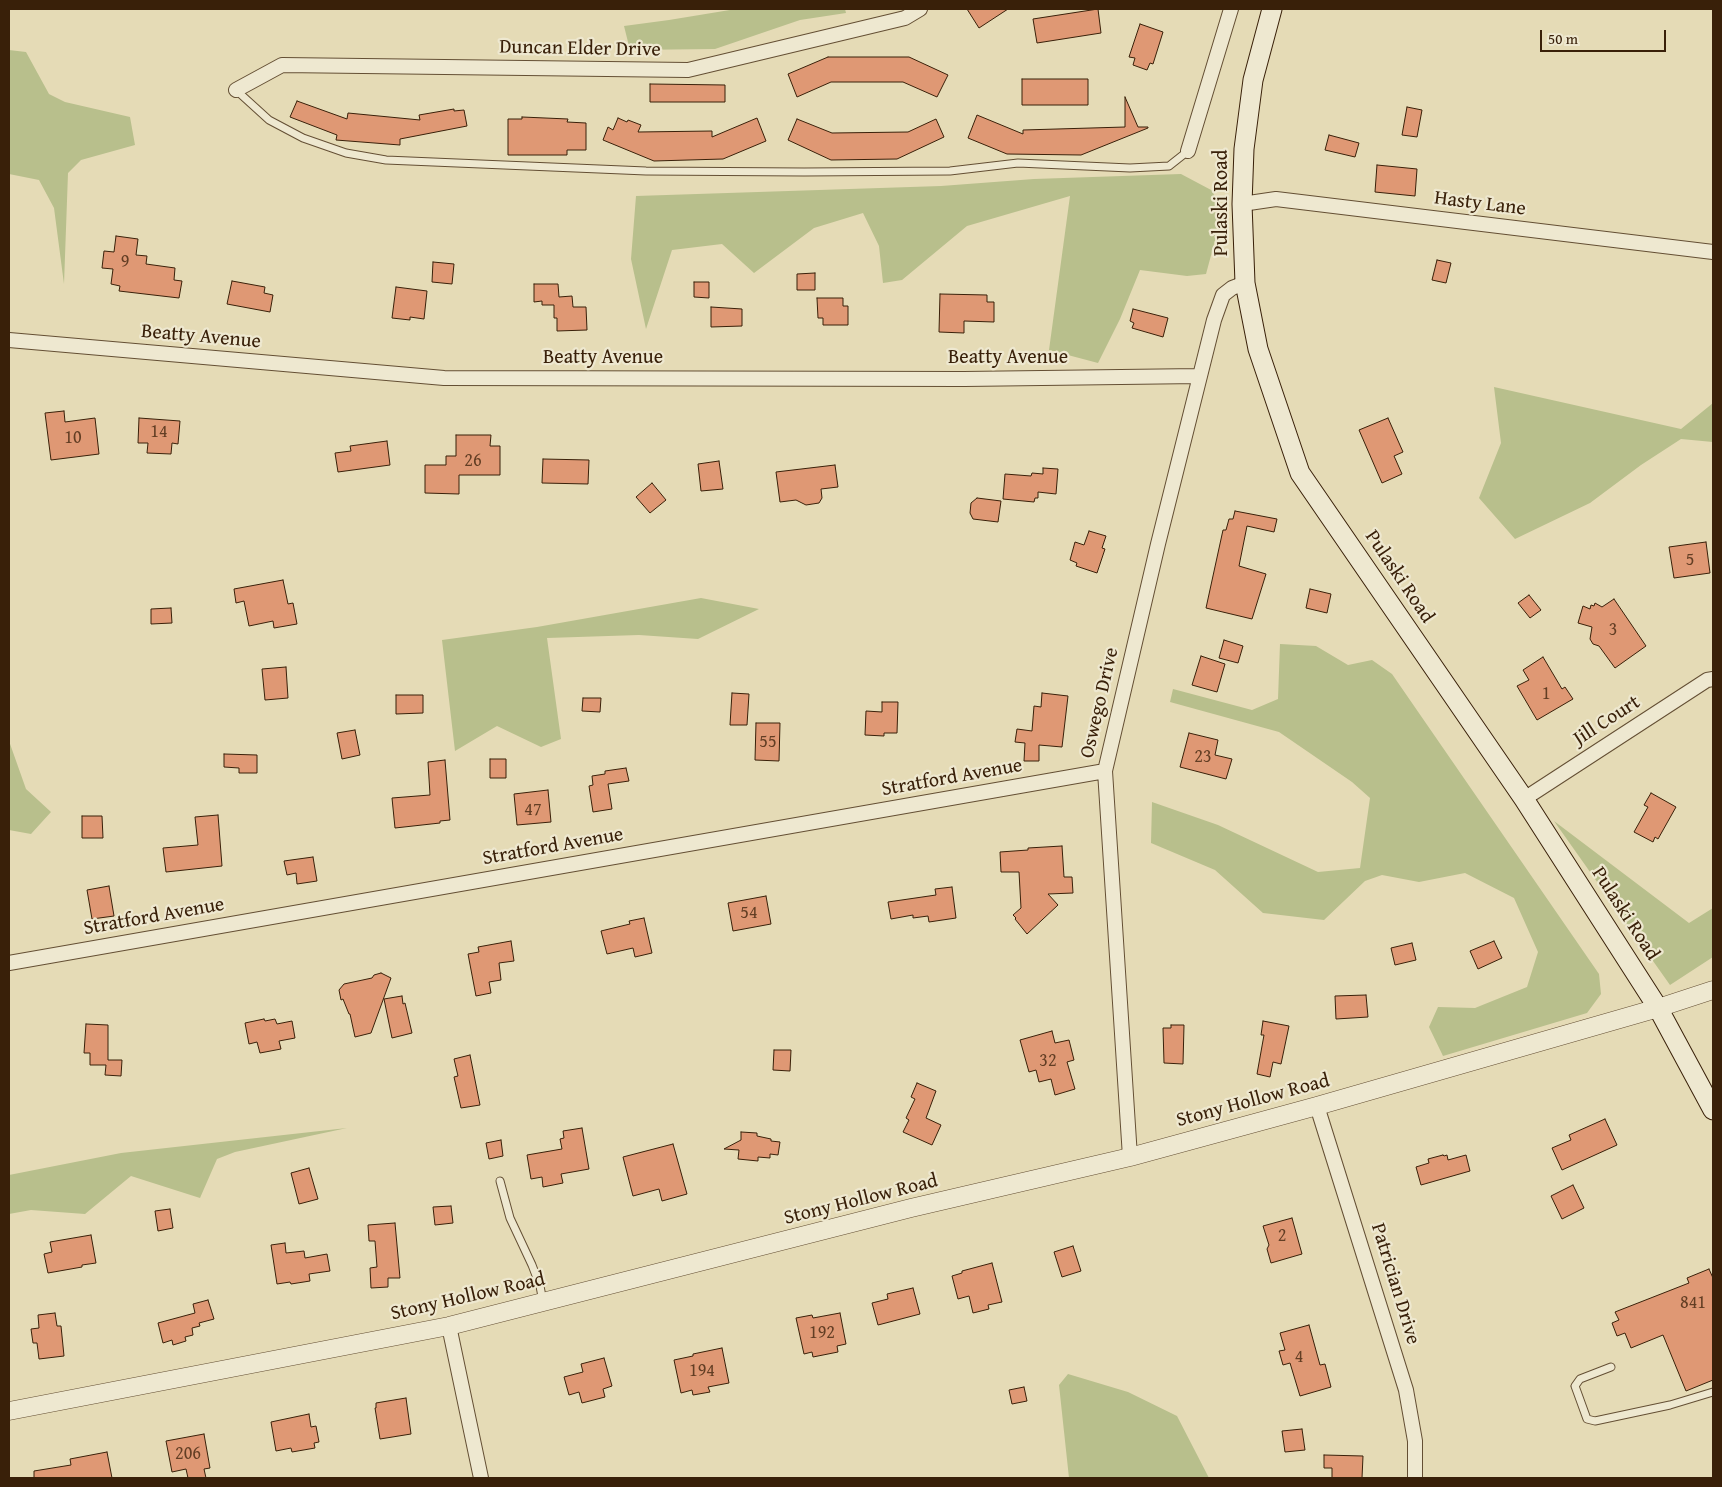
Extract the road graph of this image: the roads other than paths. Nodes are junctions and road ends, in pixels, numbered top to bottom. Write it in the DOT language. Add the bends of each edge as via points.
graph roads {
  1 [pos="920,9"];
  2 [pos="1231,9"];
  3 [pos="1272,9"];
  4 [pos="236,90"];
  5 [pos="1188,151"];
  6 [pos="1242,204"];
  7 [pos="1713,252"];
  8 [pos="1245,283"];
  9 [pos="9,340"];
  10 [pos="1199,376"];
  11 [pos="1713,680"];
  12 [pos="1105,771"];
  13 [pos="1524,800"];
  14 [pos="9,963"];
  15 [pos="1713,990"];
  16 [pos="1658,1008"];
  17 [pos="1317,1106"];
  18 [pos="1713,1110"];
  19 [pos="1130,1157"];
  20 [pos="500,1181"];
  21 [pos="543,1302"];
  22 [pos="449,1326"];
  23 [pos="1611,1367"];
  24 [pos="1713,1392"];
  25 [pos="9,1411"];
  26 [pos="480,1478"];
  27 [pos="1415,1478"];
  1 -- 4 [label="street, Duncan Elder Drive" via="905,18 688,70 282,65"];
  2 -- 5 [label="street"];
  3 -- 6 [label="main road, Pulaski Road" via="1253,80 1244,149"];
  4 -- 5 [label="lane" via="269,120 303,138 346,153 386,160 646,171 950,171 1018,163 1130,168 1169,166"];
  6 -- 7 [label="street, Hasty Lane" via="1276,199"];
  6 -- 8 [label="main road, Pulaski Road"];
  8 -- 10 [label="street, Oswego Drive" via="1223,295"];
  8 -- 13 [label="main road, Pulaski Road" via="1258,349 1300,473"];
  9 -- 10 [label="street, Beatty Avenue" via="444,378"];
  10 -- 12 [label="street, Oswego Drive"];
  11 -- 13 [label="street, Jill Court" via="1707,680"];
  12 -- 14 [label="street, Stratford Avenue"];
  12 -- 19 [label="street, Oswego Drive"];
  13 -- 16 [label="main road, Pulaski Road"];
  15 -- 16 [label="street, Stony Hollow Road"];
  16 -- 17 [label="street, Stony Hollow Road"];
  16 -- 18 [label="main road, Pulaski Road"];
  17 -- 19 [label="street, Stony Hollow Road"];
  17 -- 27 [label="street, Patrician Drive" via="1406,1390 1415,1442"];
  19 -- 21 [label="street, Stony Hollow Road"];
  20 -- 21 [label="lane" via="510,1218 532,1265"];
  21 -- 22 [label="street, Stony Hollow Road"];
  22 -- 25 [label="street, Stony Hollow Road"];
  22 -- 26 [label="street"];
  23 -- 24 [label="lane" via="1580,1379 1575,1386 1587,1419 1595,1421 1670,1405"];
}
